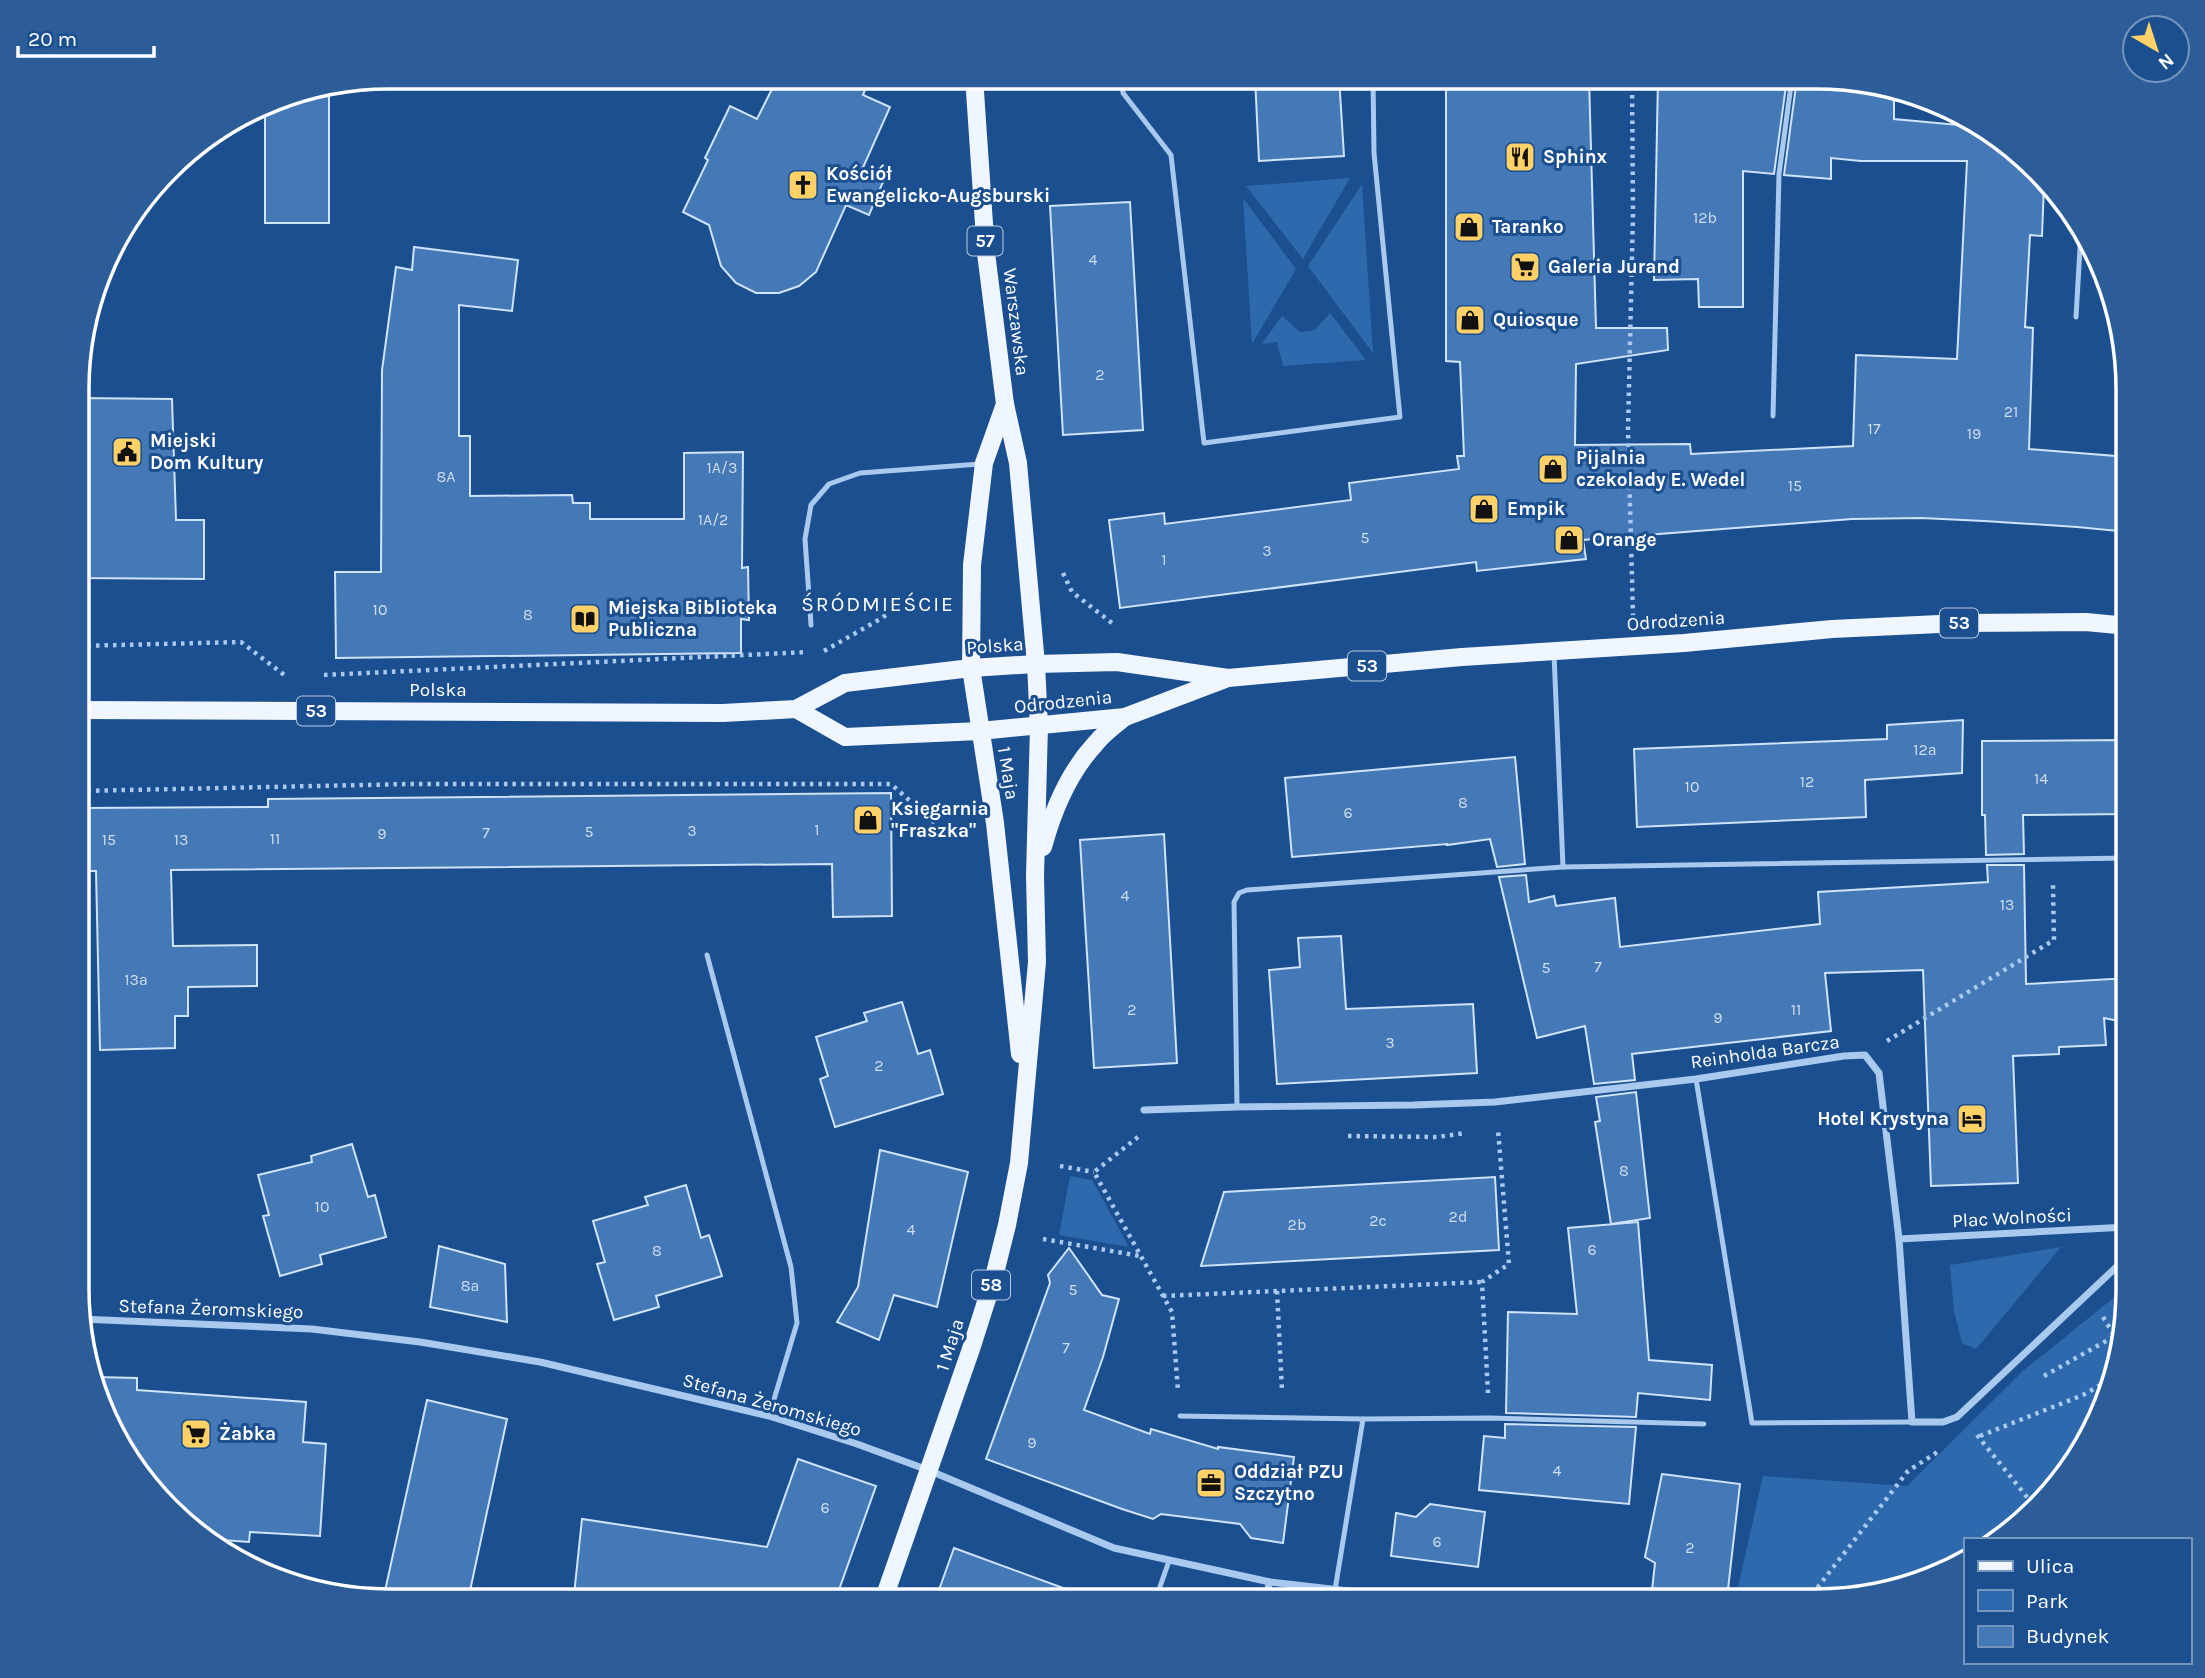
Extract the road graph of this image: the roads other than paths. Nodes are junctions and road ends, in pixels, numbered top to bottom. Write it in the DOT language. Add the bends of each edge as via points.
graph roads {
  1 [pos="975,89"];
  2 [pos="1123,89"];
  3 [pos="1373,89"];
  4 [pos="1791,89"];
  5 [pos="2080,247"];
  6 [pos="2076,317"];
  7 [pos="1005,404"];
  8 [pos="1773,416"];
  9 [pos="984,463"];
  10 [pos="811,625"];
  11 [pos="2116,625"];
  12 [pos="1554,651"];
  13 [pos="1035,664"];
  14 [pos="971,668"];
  15 [pos="1228,678"];
  16 [pos="796,709"];
  17 [pos="89,710"];
  18 [pos="1125,716"];
  19 [pos="1039,726"];
  20 [pos="980,731"];
  21 [pos="2116,858"];
  22 [pos="1563,867"];
  23 [pos="1035,876"];
  24 [pos="707,955"];
  25 [pos="1696,1079"];
  26 [pos="1024,1093"];
  27 [pos="1237,1107"];
  28 [pos="1144,1110"];
  29 [pos="2116,1228"];
  30 [pos="1899,1239"];
  31 [pos="2116,1267"];
  32 [pos="91,1319"];
  33 [pos="769,1416"];
  34 [pos="1180,1416"];
  35 [pos="1363,1419"];
  36 [pos="1912,1422"];
  37 [pos="1704,1424"];
  38 [pos="928,1471"];
  39 [pos="1169,1561"];
  40 [pos="1270,1582"];
  41 [pos="887,1589"];
  42 [pos="1159,1589"];
  43 [pos="1268,1589"];
  44 [pos="1327,1589"];
  45 [pos="1335,1589"];
  1 -- 7 [label="main road, Warszawska / 57" via="986,253"];
  2 -- 3 [label="lane" via="1171,155 1205,443 1400,417 1374,153"];
  4 -- 8 [label="lane" via="1779,174"];
  5 -- 6 [label="lane"];
  7 -- 9 [label="main road, Warszawska / 57"];
  7 -- 13 [label="main road, Warszawska / 57" via="1018,463"];
  9 -- 10 [label="lane" via="860,472 829,484 811,505 805,539"];
  9 -- 14 [label="main road, Warszawska / 57" via="972,565"];
  11 -- 12 [label="main road, Odrodzenia / 53" via="1948,623"];
  12 -- 15 [label="main road, Odrodzenia / 53"];
  12 -- 22 [label="lane"];
  13 -- 14 [label="main road, Polska / 53"];
  13 -- 15 [label="main road, Odrodzenia / 53" via="1117,662"];
  13 -- 19 [label="main road, Warszawska"];
  14 -- 16 [label="main road, Polska / 53" via="845,683"];
  14 -- 20 [label="main road, 1 Maja / 57"];
  15 -- 18 [label="main road, Odrodzenia / 53"];
  16 -- 17 [label="main road, Polska / 53" via="723,713"];
  16 -- 20 [label="main road, 53" via="845,737"];
  18 -- 19 [label="main road, Odrodzenia / 53"];
  18 -- 23 [label="main road, 1 Maja / 58" via="1095,743 1073,774 1052,816"];
  19 -- 20 [label="main road, Odrodzenia / 53"];
  19 -- 23 [label="main road, 1 Maja"];
  20 -- 26 [label="main road, 1 Maja / 58" via="995,823"];
  21 -- 22 [label="lane"];
  22 -- 27 [label="lane" via="1238,893 1234,902"];
  23 -- 26 [label="main road, 1 Maja / 58" via="1037,962"];
  24 -- 33 [label="lane" via="791,1267 797,1323"];
  25 -- 27 [label="street, Reinholda Barcza" via="1495,1102"];
  25 -- 30 [label="street, Reinholda Barcza" via="1865,1055 1880,1073"];
  25 -- 36 [label="lane" via="1752,1423"];
  26 -- 38 [label="main road, 1 Maja / 58" via="1019,1163 994,1277"];
  27 -- 28 [label="street, Reinholda Barcza"];
  29 -- 30 [label="street, Plac Wolności"];
  30 -- 36 [label="street, Reinholda Barcza"];
  31 -- 36 [label="street" via="1957,1417"];
  32 -- 33 [label="street, Stefana Żeromskiego" via="312,1329 420,1342 540,1362"];
  33 -- 38 [label="street, Stefana Żeromskiego"];
  34 -- 35 [label="lane"];
  35 -- 37 [label="lane"];
  35 -- 45 [label="lane"];
  38 -- 39 [label="street, Stefana Żeromskiego" via="1114,1548"];
  38 -- 41 [label="main road, 1 Maja / 58"];
  39 -- 40 [label="street, Stefana Żeromskiego"];
  39 -- 42 [label="lane"];
  40 -- 43 [label="street"];
  40 -- 44 [label="street, Stefana Żeromskiego"];
}
